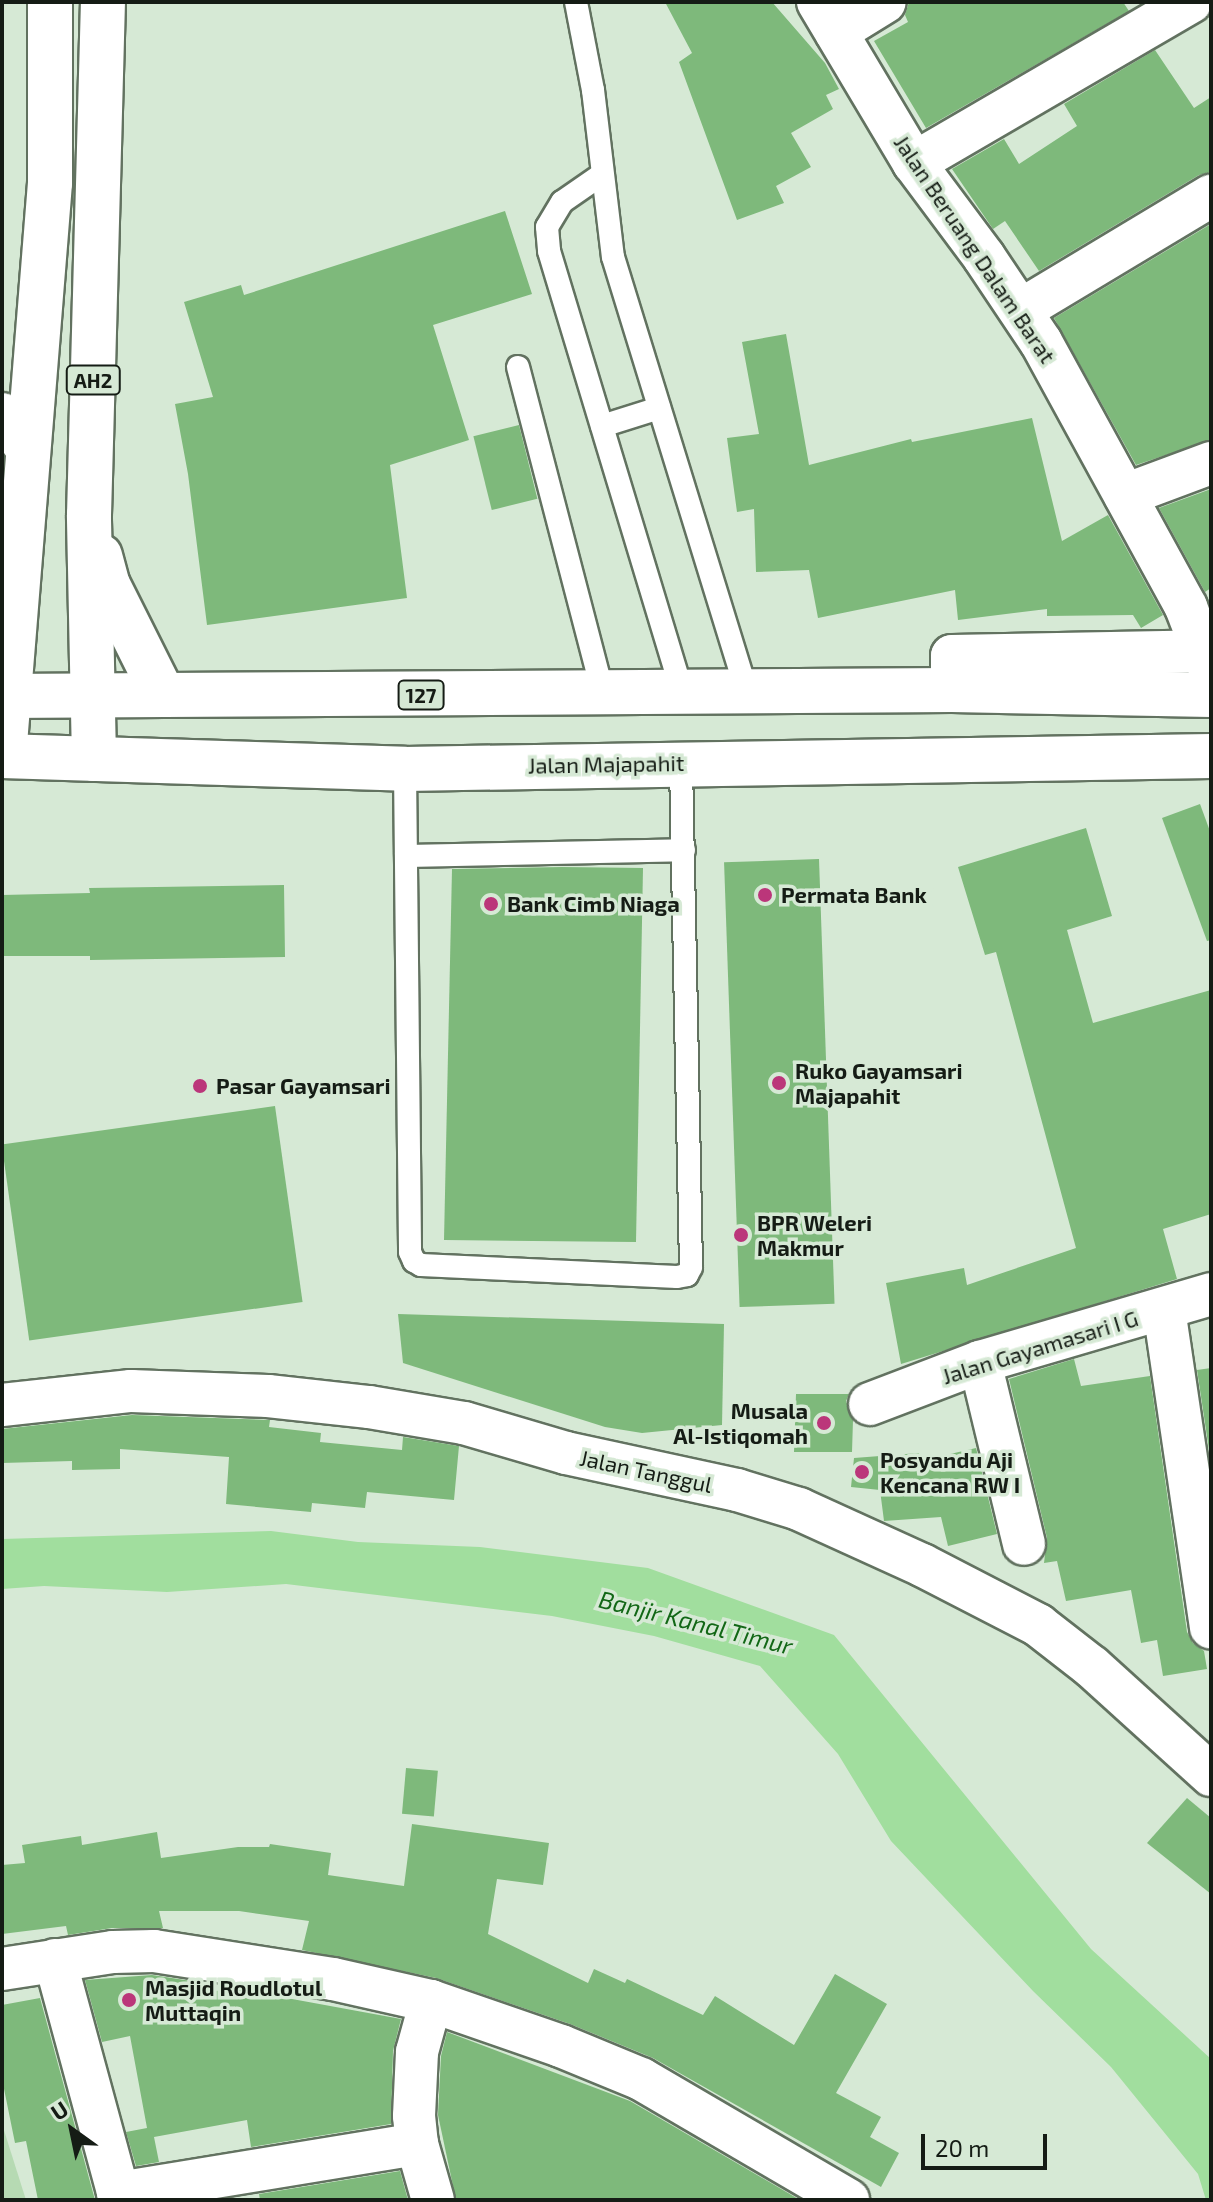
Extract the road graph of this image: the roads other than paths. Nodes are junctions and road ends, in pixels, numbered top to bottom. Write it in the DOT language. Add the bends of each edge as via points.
graph roads {
  1 [pos="50,2"];
  2 [pos="103,2"];
  3 [pos="576,2"];
  4 [pos="885,2"];
  5 [pos="1191,2"];
  6 [pos="827,17"];
  7 [pos="914,163"];
  8 [pos="601,175"];
  9 [pos="1211,196"];
  10 [pos="1021,310"];
  11 [pos="518,367"];
  12 [pos="659,408"];
  13 [pos="2,414"];
  14 [pos="602,426"];
  15 [pos="26,463"];
  16 [pos="1211,463"];
  17 [pos="1125,495"];
  18 [pos="89,515"];
  19 [pos="2,530"];
  20 [pos="1208,661"];
  21 [pos="952,690"];
  22 [pos="747,693"];
  23 [pos="92,694"];
  24 [pos="603,694"];
  25 [pos="163,695"];
  26 [pos="683,695"];
  27 [pos="1211,695"];
  28 [pos="4,696"];
  29 [pos="3,756"];
  30 [pos="1211,756"];
  31 [pos="94,759"];
  32 [pos="681,763"];
  33 [pos="405,769"];
  34 [pos="684,850"];
  35 [pos="406,856"];
  36 [pos="1211,1294"];
  37 [pos="1164,1309"];
  38 [pos="980,1362"];
  39 [pos="870,1404"];
  40 [pos="2,1405"];
  41 [pos="1024,1544"];
  42 [pos="1211,1628"];
  43 [pos="1211,1775"];
  44 [pos="55,1960"];
  45 [pos="2,1969"];
  46 [pos="431,2001"];
  47 [pos="417,2144"];
  48 [pos="119,2197"];
  49 [pos="433,2200"];
  50 [pos="848,2200"];
  1 -- 15 [label="main road, AH2" via="50,183"];
  2 -- 18 [label="main road, AH2"];
  3 -- 8 [label="lane" via="593,90"];
  4 -- 6 [label="street"];
  5 -- 7 [label="street"];
  6 -- 7 [label="street, Jalan Beruang Dalam Barat"];
  7 -- 10 [label="street, Jalan Beruang Dalam Barat"];
  8 -- 12 [label="lane" via="613,257"];
  8 -- 14 [label="lane" via="562,202 547,227 549,251"];
  9 -- 10 [label="street"];
  10 -- 17 [label="street, Jalan Beruang Dalam Barat"];
  11 -- 24 [label="lane"];
  12 -- 14 [label="lane"];
  12 -- 22 [label="lane"];
  13 -- 15 [label="street"];
  14 -- 26 [label="lane"];
  15 -- 19 [label="main road"];
  15 -- 28 [label="main road, AH2"];
  16 -- 17 [label="street"];
  17 -- 20 [label="street, Jalan Beruang Dalam Barat" via="1186,607"];
  18 -- 23 [label="main road, AH2"];
  18 -- 25 [label="main road" via="108,585"];
  20 -- 21 [label="street" via="952,656"];
  21 -- 22 [label="main road, 127"];
  21 -- 27 [label="main road, 127"];
  22 -- 26 [label="main road, 127"];
  23 -- 25 [label="main road, 127"];
  23 -- 28 [label="main road, 127"];
  23 -- 31 [label="main road, AH2"];
  24 -- 25 [label="main road, 127"];
  24 -- 26 [label="main road, 127"];
  28 -- 29 [label="main road, AH2"];
  29 -- 31 [label="main road, Jalan Majapahit"];
  30 -- 32 [label="main road, Jalan Majapahit"];
  31 -- 33 [label="main road, Jalan Majapahit"];
  32 -- 33 [label="main road, Jalan Majapahit"];
  32 -- 34 [label="lane"];
  33 -- 35 [label="lane"];
  34 -- 35 [label="lane"];
  34 -- 35 [label="lane" via="691,1267 687,1275 677,1277 414,1261"];
  36 -- 37 [label="street, Jalan Gayamasari I G"];
  37 -- 38 [label="street, Jalan Gayamasari I G"];
  37 -- 42 [label="street"];
  38 -- 39 [label="street, Jalan Gayamasari I G"];
  38 -- 41 [label="street"];
  40 -- 43 [label="street, Jalan Tanggul" via="131,1391 268,1396 369,1407 464,1423 633,1470 762,1498 855,1533 1038,1625"];
  44 -- 45 [label="street"];
  44 -- 46 [label="street" via="154,1951 333,1979"];
  44 -- 48 [label="street"];
  46 -- 47 [label="street" via="417,2052"];
  46 -- 50 [label="street" via="641,2079"];
  47 -- 48 [label="street"];
  47 -- 49 [label="street"];
}
